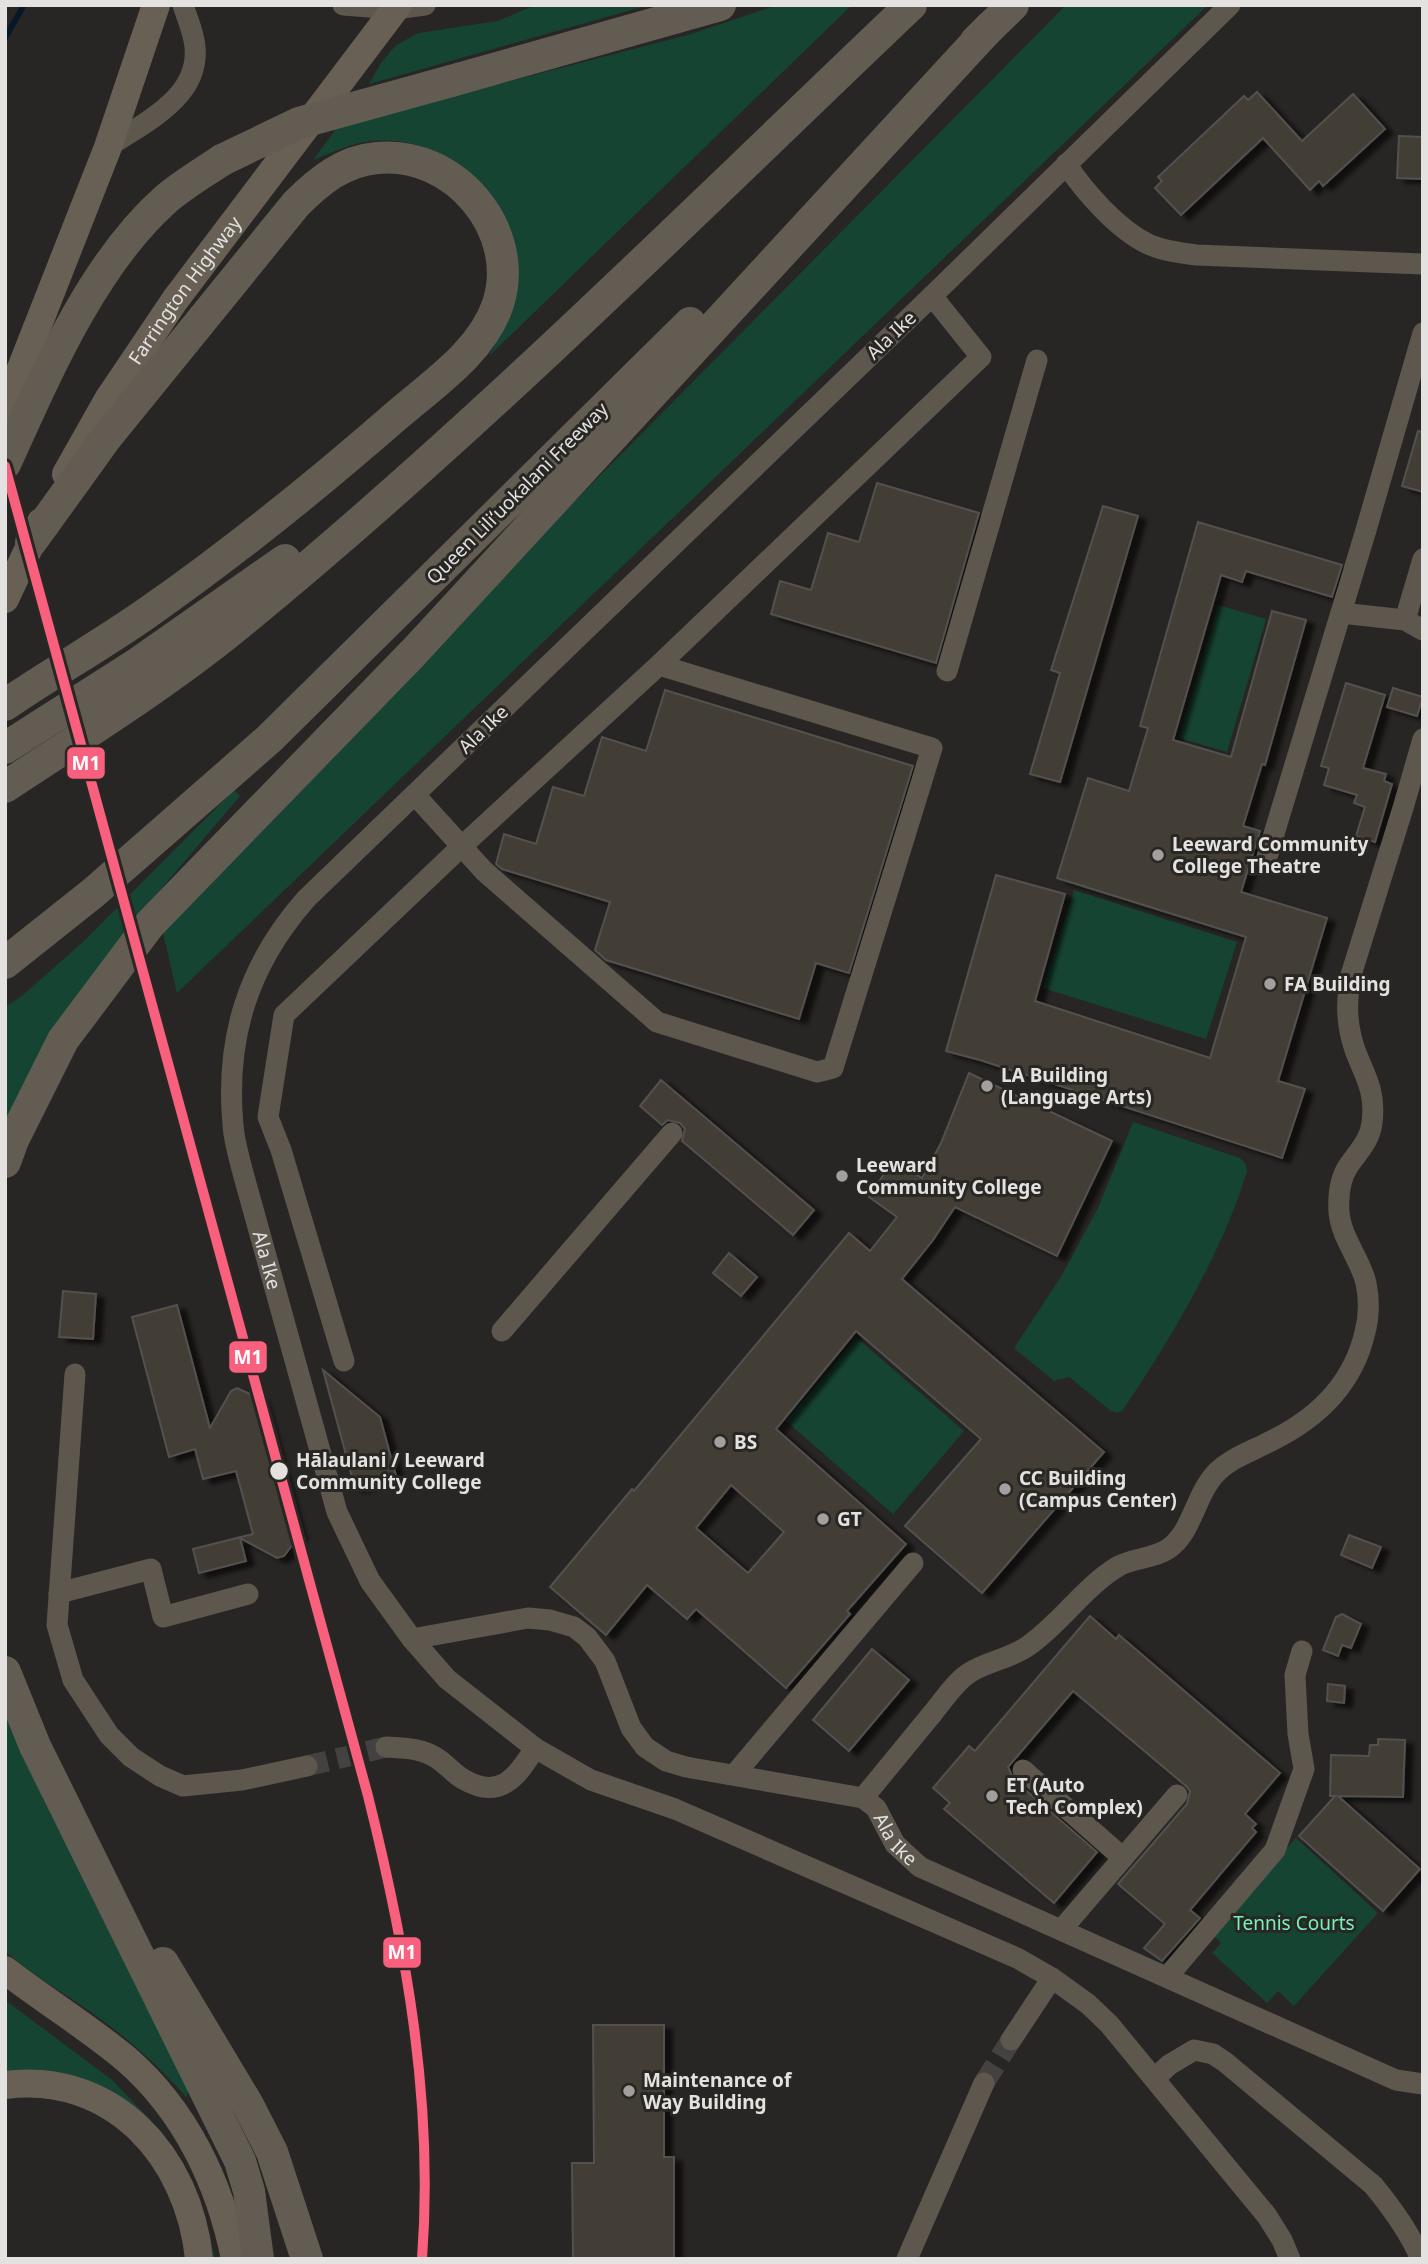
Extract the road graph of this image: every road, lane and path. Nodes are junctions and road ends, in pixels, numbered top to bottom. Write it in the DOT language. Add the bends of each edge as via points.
graph roads {
  1 [pos="156,5"];
  2 [pos="183,5"];
  3 [pos="343,5"];
  4 [pos="425,5"];
  5 [pos="719,5"];
  6 [pos="911,5"];
  7 [pos="1013,5"];
  8 [pos="1230,5"];
  9 [pos="397,7"];
  10 [pos="990,27"];
  11 [pos="108,147"];
  12 [pos="1066,164"];
  13 [pos="1423,264"];
  14 [pos="932,296"];
  15 [pos="1423,333"];
  16 [pos="538,359"];
  17 [pos="1037,360"];
  18 [pos="5,408"];
  19 [pos="5,464"];
  20 [pos="31,542"];
  21 [pos="1423,559"];
  22 [pos="5,599"];
  23 [pos="1341,613"];
  24 [pos="1414,625"];
  25 [pos="659,665"];
  26 [pos="947,671"];
  27 [pos="5,705"];
  28 [pos="1423,738"];
  29 [pos="5,748"];
  30 [pos="5,787"];
  31 [pos="415,795"];
  32 [pos="461,846"];
  33 [pos="1267,857"];
  34 [pos="8,961"];
  35 [pos="672,1133"];
  36 [pos="5,1162"];
  37 [pos="502,1331"];
  38 [pos="344,1361"];
  39 [pos="75,1374"];
  40 [pos="913,1563"];
  41 [pos="59,1594"];
  42 [pos="248,1594"];
  43 [pos="412,1639"];
  44 [pos="1302,1651"];
  45 [pos="5,1672"];
  46 [pos="386,1747"];
  47 [pos="535,1748"];
  48 [pos="307,1766"];
  49 [pos="46,1767"];
  50 [pos="1023,1770"];
  51 [pos="734,1775"];
  52 [pos="1177,1795"];
  53 [pos="863,1798"];
  54 [pos="1123,1857"];
  55 [pos="1062,1929"];
  56 [pos="5,1970"];
  57 [pos="1168,1976"];
  58 [pos="1052,1978"];
  59 [pos="1011,2040"];
  60 [pos="1155,2078"];
  61 [pos="984,2083"];
  62 [pos="1423,2084"];
  63 [pos="5,2085"];
  64 [pos="200,2259"];
  65 [pos="234,2259"];
  66 [pos="258,2259"];
  67 [pos="307,2259"];
  68 [pos="907,2259"];
  69 [pos="1290,2259"];
  70 [pos="1422,2259"];
  1 -- 11 [label="main road"];
  2 -- 11 [label="street" via="195,46 194,69 182,93"];
  3 -- 9 [label="street"];
  4 -- 9 [label="street"];
  5 -- 19 [label="highway, bridge" via="299,123 222,160 166,200 106,269 33,402"];
  6 -- 16 [label="highway"];
  7 -- 10 [label="highway, Queen Liliʻuokalani Freeway"];
  8 -- 12 [label="street, Ala Ike"];
  9 -- 20 [label="main road, Farrington Highway" via="175,300 109,398"];
  10 -- 34 [label="highway, Queen Liliʻuokalani Freeway" via="269,739"];
  10 -- 36 [label="highway" via="414,652 150,924 64,1040"];
  11 -- 18 [label="main road"];
  12 -- 13 [label="street" via="1083,188 1130,232 1167,250"];
  12 -- 14 [label="street, Ala Ike"];
  14 -- 25 [label="street" via="981,357"];
  14 -- 31 [label="street, Ala Ike"];
  15 -- 23 [label="street"];
  16 -- 29 [label="highway" via="286,560"];
  16 -- 30 [label="highway" via="231,630"];
  17 -- 26 [label="street"];
  20 -- 22 [label="main road, Farrington Highway"];
  20 -- 27 [label="highway" via="115,427 296,204 326,177 376,158 411,161 460,183 484,209 498,244 501,283 488,324 466,356 355,452 211,565 146,614"];
  21 -- 24 [label="street"];
  23 -- 24 [label="street"];
  23 -- 33 [label="street"];
  25 -- 32 [label="street"];
  25 -- 32 [label="street" via="932,748 833,1068 817,1072 657,1022"];
  28 -- 53 [label="street" via="1348,993 1350,1032 1373,1098 1372,1125 1363,1149 1339,1188 1339,1214 1348,1246 1366,1281 1368,1306 1366,1330 1348,1375 1338,1393 1305,1423 1218,1471 1202,1490 1184,1532 1168,1549 1121,1564 1097,1579 1027,1647 968,1674"];
  31 -- 32 [label="street"];
  31 -- 43 [label="street, Ala Ike" via="282,926 252,980 237,1031 231,1086 233,1128 243,1173 337,1512 370,1581"];
  32 -- 38 [label="street" via="284,1015 268,1117"];
  35 -- 37 [label="street"];
  39 -- 41 [label="street"];
  40 -- 51 [label="street"];
  41 -- 42 [label="street" via="151,1569 163,1617"];
  41 -- 48 [label="street" via="57,1625 73,1680 108,1735 131,1757 183,1786"];
  43 -- 47 [label="street, Ala Ike" via="447,1679"];
  43 -- 51 [label="street, Ala Ike" via="528,1618 574,1628 605,1661 631,1728 645,1747 666,1761"];
  44 -- 57 [label="street" via="1295,1675 1304,1769 1275,1850"];
  45 -- 49 [label="highway"];
  46 -- 47 [label="street" via="414,1748 480,1788 498,1788 519,1774"];
  47 -- 58 [label="street, Ala Ike" via="591,1780 675,1809 1019,1959"];
  49 -- 66 [label="highway" via="240,2161"];
  49 -- 67 [label="highway" via="248,2105 272,2152"];
  50 -- 54 [label="street"];
  51 -- 53 [label="street, Ala Ike"];
  52 -- 54 [label="street"];
  53 -- 55 [label="street, Ala Ike" via="876,1808 895,1844 920,1867"];
  54 -- 55 [label="street"];
  55 -- 57 [label="street, Ala Ike"];
  56 -- 65 [label="main road" via="85,2026 157,2089 214,2185"];
  57 -- 62 [label="street, Ala Ike" via="1396,2080"];
  58 -- 59 [label="street"];
  58 -- 60 [label="street, Ala Ike" via="1088,2004"];
  60 -- 69 [label="street, Ala Ike" via="1267,2216"];
  60 -- 70 [label="street" via="1194,2050 1225,2062 1373,2185"];
  61 -- 68 [label="street"];
  63 -- 64 [label="main road" via="74,2089 122,2112 137,2125 177,2180"];
}
